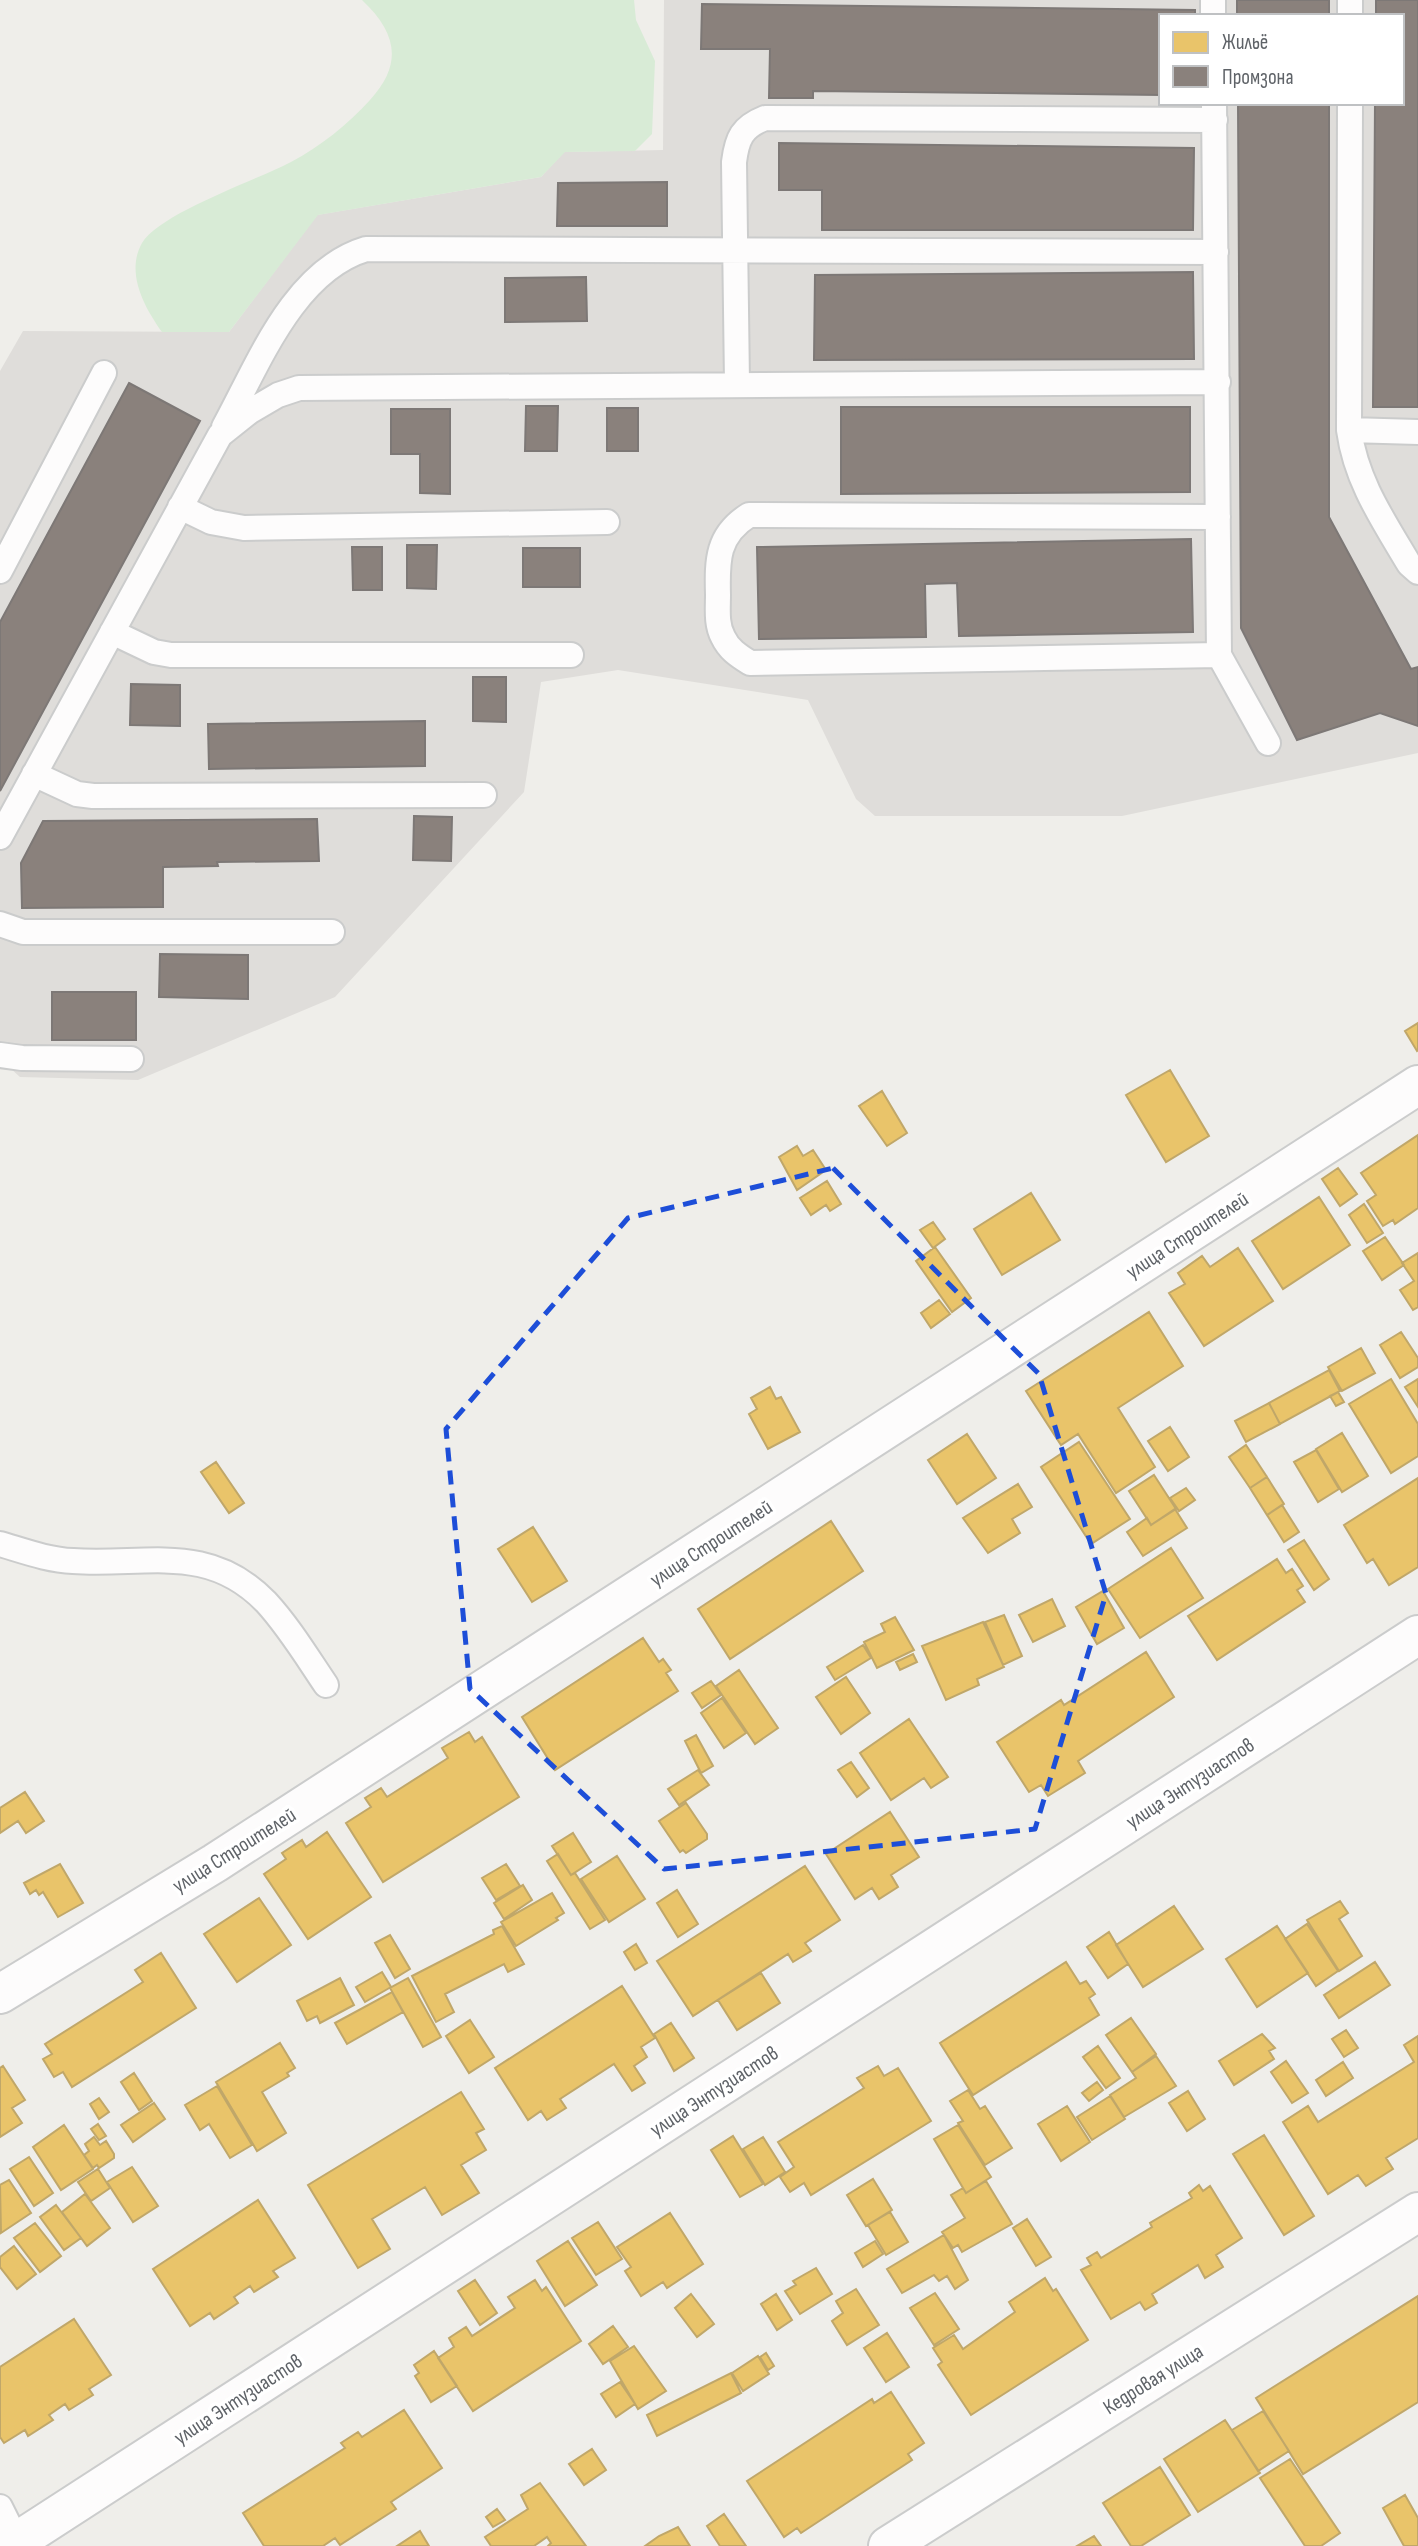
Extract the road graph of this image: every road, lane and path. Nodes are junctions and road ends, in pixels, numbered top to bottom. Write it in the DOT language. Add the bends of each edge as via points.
graph roads {
  1 [pos="1350,105"];
  2 [pos="1215,112"];
  3 [pos="736,251"];
  4 [pos="1216,252"];
  5 [pos="104,373"];
  6 [pos="1218,382"];
  7 [pos="737,383"];
  8 [pos="1349,430"];
  9 [pos="1418,432"];
  10 [pos="220,435"];
  11 [pos="180,507"];
  12 [pos="1218,517"];
  13 [pos="607,522"];
  14 [pos="0,570"];
  15 [pos="1418,572"];
  16 [pos="112,632"];
  17 [pos="571,654"];
  18 [pos="1219,655"];
  19 [pos="1268,743"];
  20 [pos="34,774"];
  21 [pos="484,795"];
  22 [pos="0,837"];
  23 [pos="0,924"];
  24 [pos="332,932"];
  25 [pos="0,1055"];
  26 [pos="131,1059"];
  27 [pos="1418,1085"];
  28 [pos="0,1544"];
  29 [pos="1418,1635"];
  30 [pos="326,1685"];
  31 [pos="0,1994"];
  32 [pos="1418,2212"];
  33 [pos="0,2507"];
  34 [pos="14,2544"];
  35 [pos="888,2546"];
  1 -- 8 [label="lane"];
  2 -- 3 [label="lane" via="765,118 751,123 736,147"];
  2 -- 4 [label="lane"];
  3 -- 4 [label="lane"];
  3 -- 7 [label="lane"];
  3 -- 10 [label="lane" via="366,249 345,256 310,283 296,302"];
  4 -- 6 [label="lane"];
  5 -- 14 [label="lane"];
  6 -- 7 [label="lane"];
  6 -- 12 [label="lane"];
  7 -- 10 [label="lane" via="299,388 249,412"];
  8 -- 9 [label="lane"];
  8 -- 15 [label="lane" via="1353,458 1367,494"];
  10 -- 11 [label="lane"];
  11 -- 13 [label="lane" via="211,522 244,528"];
  11 -- 16 [label="lane"];
  12 -- 18 [label="lane"];
  12 -- 18 [label="lane" via="749,515 734,524 717,554 722,637 733,652 750,663"];
  16 -- 17 [label="lane" via="171,655"];
  16 -- 20 [label="lane"];
  18 -- 19 [label="lane"];
  20 -- 21 [label="lane" via="77,794 93,796"];
  20 -- 22 [label="lane"];
  23 -- 24 [label="lane" via="23,932"];
  25 -- 26 [label="lane"];
  27 -- 31 [label="street, улица Строителей" via="227,1855"];
  28 -- 30 [label="lane" via="72,1562 181,1559 208,1564 230,1574 265,1601"];
  29 -- 34 [label="street, улица Энтузиастов"];
  32 -- 35 [label="street, Кедровая улица"];
  33 -- 34 [label="lane"];
}
